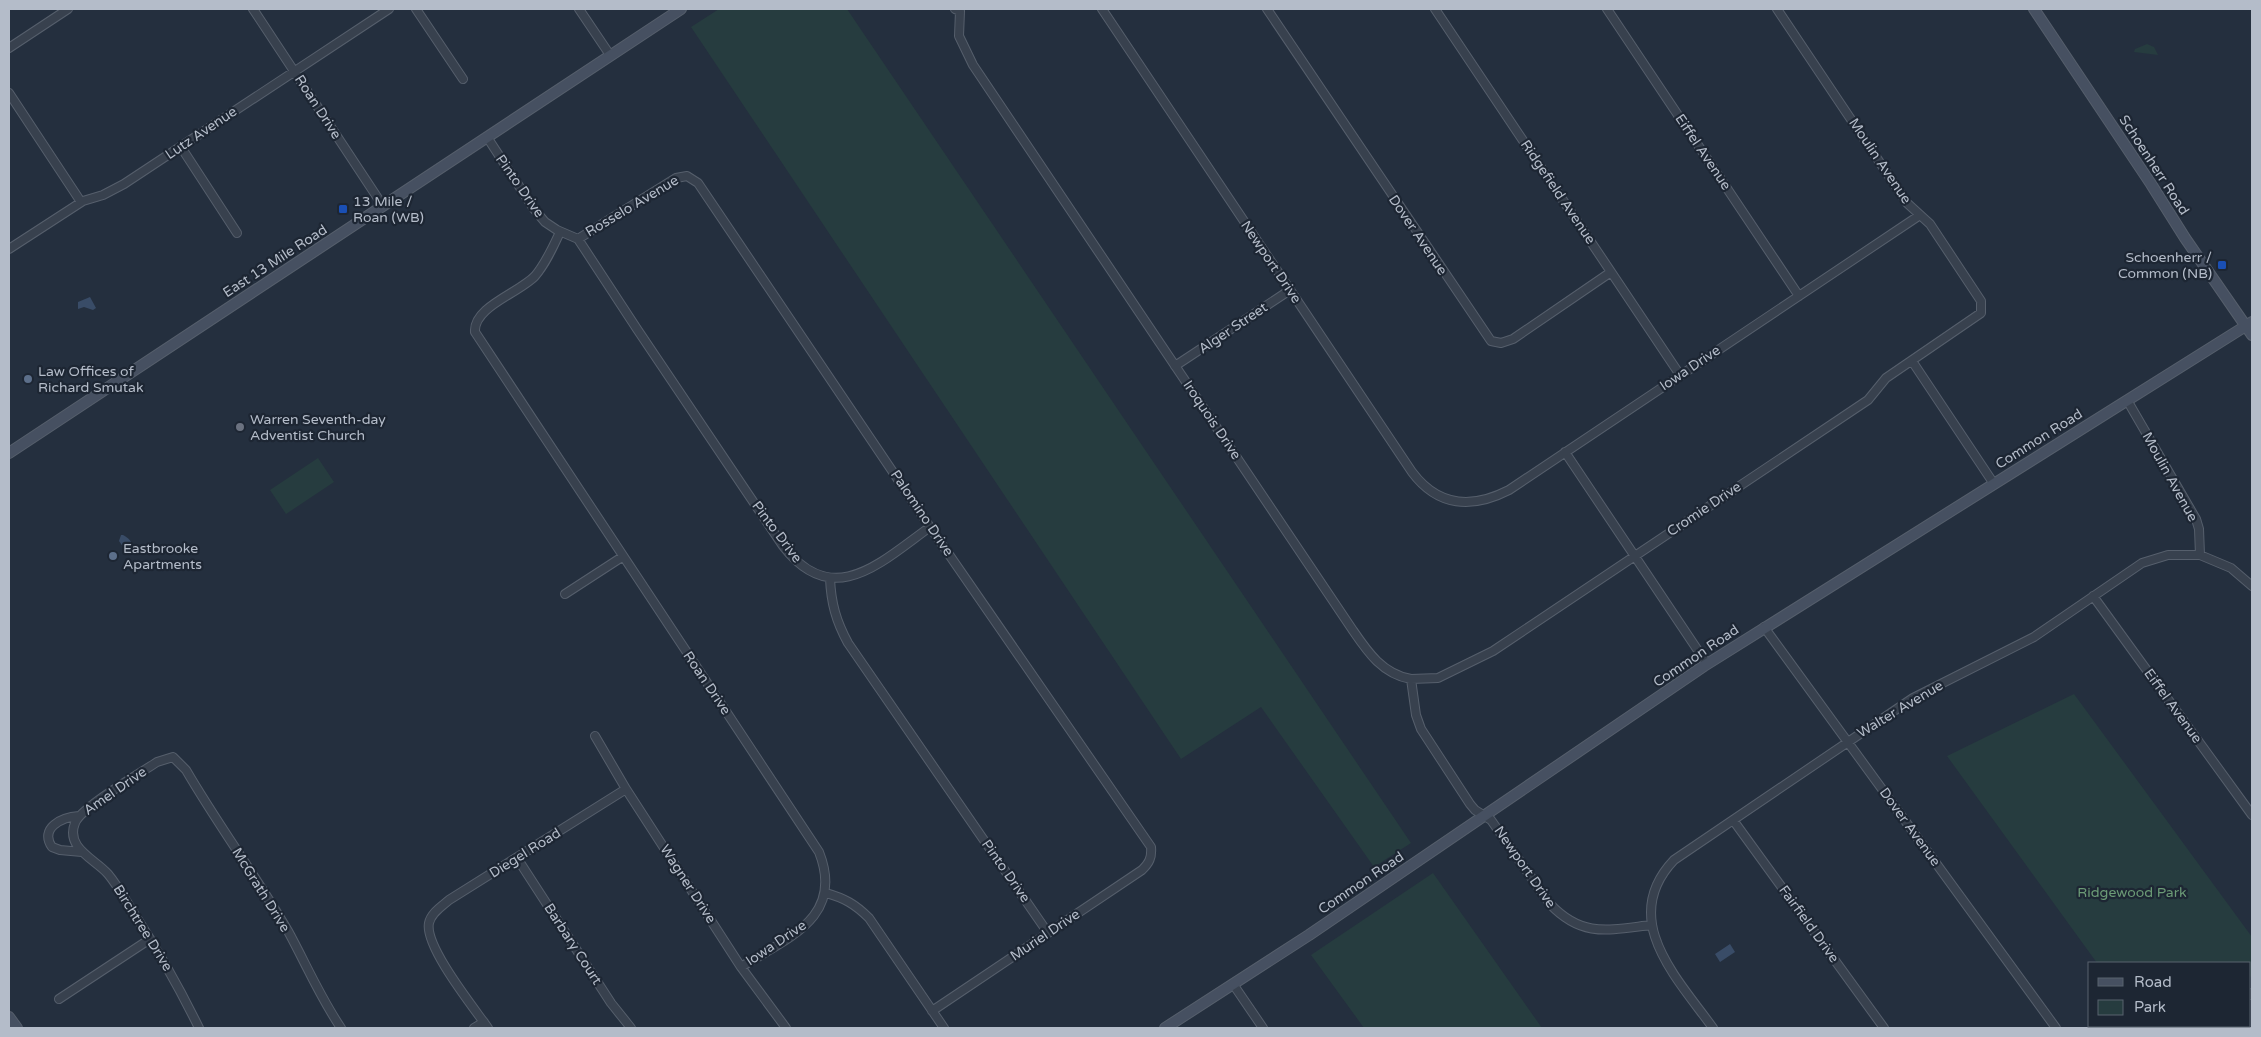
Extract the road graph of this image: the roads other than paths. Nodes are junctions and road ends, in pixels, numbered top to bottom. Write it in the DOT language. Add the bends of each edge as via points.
graph roads {
  1 [pos="68,9"];
  2 [pos="254,9"];
  3 [pos="389,9"];
  4 [pos="416,9"];
  5 [pos="579,9"];
  6 [pos="681,9"];
  7 [pos="1102,9"];
  8 [pos="1268,9"];
  9 [pos="1435,9"];
  10 [pos="1607,9"];
  11 [pos="1777,9"];
  12 [pos="2034,9"];
  13 [pos="958,10"];
  14 [pos="9,48"];
  15 [pos="610,55"];
  16 [pos="294,72"];
  17 [pos="463,79"];
  18 [pos="9,94"];
  19 [pos="486,137"];
  20 [pos="181,147"];
  21 [pos="686,176"];
  22 [pos="80,202"];
  23 [pos="383,206"];
  24 [pos="1920,215"];
  25 [pos="560,232"];
  26 [pos="237,233"];
  27 [pos="578,239"];
  28 [pos="9,249"];
  29 [pos="1612,272"];
  30 [pos="1290,290"];
  31 [pos="1799,296"];
  32 [pos="1982,312"];
  33 [pos="2250,328"];
  34 [pos="1912,361"];
  35 [pos="1176,366"];
  36 [pos="1680,375"];
  37 [pos="2127,400"];
  38 [pos="1565,452"];
  39 [pos="9,453"];
  40 [pos="1994,484"];
  41 [pos="1453,501"];
  42 [pos="930,527"];
  43 [pos="2200,555"];
  44 [pos="1634,556"];
  45 [pos="622,557"];
  46 [pos="830,578"];
  47 [pos="2252,586"];
  48 [pos="565,594"];
  49 [pos="2093,596"];
  50 [pos="1764,627"];
  51 [pos="1707,664"];
  52 [pos="1411,679"];
  53 [pos="595,736"];
  54 [pos="1848,742"];
  55 [pos="173,757"];
  56 [pos="626,789"];
  57 [pos="79,816"];
  58 [pos="1484,816"];
  59 [pos="2252,816"];
  60 [pos="1733,820"];
  61 [pos="74,838"];
  62 [pos="82,852"];
  63 [pos="1152,855"];
  64 [pos="517,858"];
  65 [pos="826,893"];
  66 [pos="1651,925"];
  67 [pos="1048,933"];
  68 [pos="150,939"];
  69 [pos="741,967"];
  70 [pos="1233,984"];
  71 [pos="59,999"];
  72 [pos="932,1011"];
  73 [pos="9,1017"];
  74 [pos="486,1025"];
  75 [pos="16,1028"];
  76 [pos="199,1028"];
  77 [pos="341,1028"];
  78 [pos="474,1028"];
  79 [pos="631,1028"];
  80 [pos="786,1028"];
  81 [pos="944,1028"];
  82 [pos="1165,1028"];
  83 [pos="1263,1028"];
  84 [pos="1711,1028"];
  85 [pos="1884,1028"];
  86 [pos="2056,1028"];
  1 -- 14 [label="street"];
  2 -- 16 [label="street, Roan Drive"];
  3 -- 16 [label="street, Lutz Avenue"];
  4 -- 17 [label="street"];
  5 -- 15 [label="street"];
  6 -- 15 [label="street, East 13 Mile Road"];
  7 -- 30 [label="street, Newport Drive"];
  8 -- 29 [label="street, Dover Avenue" via="1491,341 1501,343 1513,339"];
  9 -- 29 [label="street, Ridgefield Avenue"];
  10 -- 31 [label="street, Eiffel Avenue"];
  11 -- 24 [label="street, Moulin Avenue" via="1908,203"];
  12 -- 33 [label="street, Schoenherr Road"];
  13 -- 35 [label="street, Iroquois Drive" via="959,36 966,55"];
  15 -- 19 [label="street, East 13 Mile Road"];
  16 -- 20 [label="street, Lutz Avenue"];
  16 -- 23 [label="street, Roan Drive"];
  18 -- 22 [label="street"];
  19 -- 23 [label="street, East 13 Mile Road"];
  19 -- 25 [label="street, Pinto Drive" via="534,209"];
  20 -- 22 [label="street, Lutz Avenue" via="118,188"];
  20 -- 26 [label="street"];
  21 -- 27 [label="street, Rosselo Avenue" via="669,181"];
  21 -- 42 [label="street, Palomino Drive" via="704,190"];
  22 -- 28 [label="street, Lutz Avenue"];
  23 -- 39 [label="street, East 13 Mile Road"];
  24 -- 31 [label="street, Iowa Drive"];
  24 -- 32 [label="street, Moulin Avenue" via="1930,224 1981,301"];
  25 -- 27 [label="street, Pinto Drive"];
  25 -- 45 [label="street, Roan Drive" via="536,275 483,312 474,324 475,332"];
  27 -- 46 [label="street, Pinto Drive" via="783,546 802,566"];
  29 -- 36 [label="street, Ridgefield Avenue"];
  30 -- 35 [label="street, Alger Street"];
  30 -- 41 [label="street, Newport Drive" via="1416,477 1436,494"];
  31 -- 36 [label="street, Iowa Drive"];
  32 -- 34 [label="street, Cromie Drive"];
  33 -- 37 [label="street, Common Road"];
  34 -- 40 [label="street"];
  34 -- 44 [label="street, Cromie Drive" via="1886,378 1868,400"];
  35 -- 52 [label="street, Iroquois Drive" via="1368,652 1390,671"];
  36 -- 38 [label="street, Iowa Drive"];
  37 -- 40 [label="street, Common Road"];
  37 -- 43 [label="street, Moulin Avenue" via="2196,519"];
  38 -- 41 [label="street, Iowa Drive" via="1492,498 1477,502"];
  38 -- 44 [label="street"];
  40 -- 50 [label="street, Common Road"];
  42 -- 46 [label="street" via="868,570"];
  42 -- 63 [label="street, Palomino Drive" via="1145,837"];
  43 -- 47 [label="street" via="2231,568"];
  43 -- 49 [label="street, Walter Avenue" via="2152,559"];
  44 -- 51 [label="street"];
  44 -- 52 [label="street, Cromie Drive" via="1472,663 1438,678"];
  45 -- 48 [label="street"];
  45 -- 65 [label="street, Roan Drive" via="814,842 825,869"];
  46 -- 67 [label="street, Pinto Drive" via="834,614 848,643"];
  49 -- 54 [label="street, Walter Avenue" via="2034,637 1913,698"];
  49 -- 59 [label="street, Eiffel Avenue"];
  50 -- 51 [label="street, Common Road"];
  50 -- 54 [label="street, Dover Avenue"];
  51 -- 58 [label="street, Common Road"];
  52 -- 58 [label="street" via="1416,715 1423,734 1470,804"];
  53 -- 56 [label="street, Wagner Drive"];
  54 -- 60 [label="street, Walter Avenue"];
  54 -- 86 [label="street, Dover Avenue"];
  55 -- 57 [label="street, Amel Drive" via="157,762"];
  55 -- 77 [label="street, McGrath Drive" via="186,770 289,933"];
  56 -- 64 [label="street, Diegel Road"];
  56 -- 69 [label="street, Wagner Drive"];
  57 -- 61 [label="street, Amel Drive" via="74,823"];
  57 -- 62 [label="street" via="69,816 58,822 48,831 47,837 52,847"];
  58 -- 66 [label="street, Newport Drive" via="1492,820 1550,904 1562,916 1592,930"];
  58 -- 70 [label="street, Common Road"];
  60 -- 66 [label="street, Walter Avenue" via="1668,867 1654,893"];
  60 -- 85 [label="street, Fairfield Drive"];
  61 -- 62 [label="street, Birchtree Drive"];
  62 -- 68 [label="street, Birchtree Drive" via="108,874"];
  63 -- 67 [label="street, Muriel Drive" via="1142,870"];
  64 -- 74 [label="street, Diegel Road" via="440,907 429,923 431,938 441,960"];
  64 -- 79 [label="street, Barbary Court"];
  65 -- 69 [label="street, Iowa Drive" via="819,910 805,926"];
  65 -- 72 [label="street" via="846,899 868,918"];
  66 -- 84 [label="street" via="1666,963"];
  67 -- 72 [label="street, Muriel Drive"];
  68 -- 71 [label="street"];
  68 -- 76 [label="street, Birchtree Drive"];
  69 -- 80 [label="street, Wagner Drive"];
  70 -- 82 [label="street, Common Road"];
  70 -- 83 [label="street"];
  72 -- 81 [label="street"];
  73 -- 75 [label="street"];
  74 -- 78 [label="street"];
}
